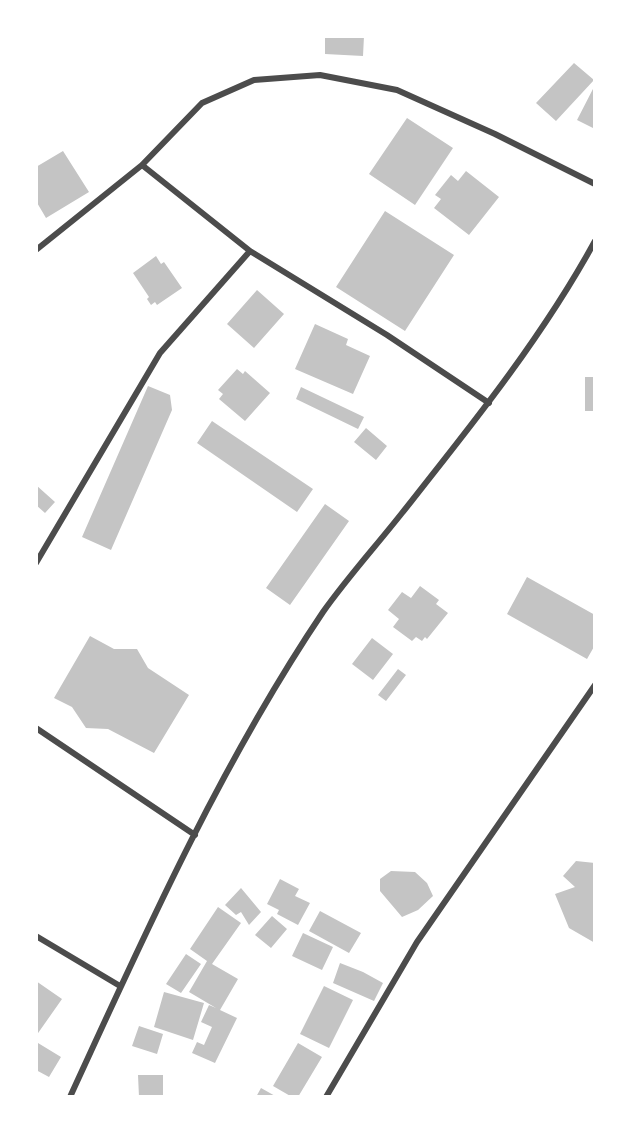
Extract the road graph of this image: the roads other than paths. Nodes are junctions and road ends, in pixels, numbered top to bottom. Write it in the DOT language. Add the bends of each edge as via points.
graph roads {
  1 [pos="142,165"];
  2 [pos="595,184"];
  3 [pos="595,240"];
  4 [pos="36,250"];
  5 [pos="250,251"];
  6 [pos="489,403"];
  7 [pos="36,563"];
  8 [pos="595,685"];
  9 [pos="36,728"];
  10 [pos="195,835"];
  11 [pos="36,936"];
  12 [pos="120,986"];
  13 [pos="70,1097"];
  14 [pos="326,1097"];
  1 -- 2 [label="street" via="202,103 254,80 320,75 397,90"];
  1 -- 4 [label="street"];
  1 -- 5 [label="street"];
  3 -- 6 [label="street"];
  5 -- 6 [label="street"];
  5 -- 7 [label="street" via="160,353"];
  6 -- 10 [label="street" via="324,611 242,742"];
  8 -- 14 [label="street" via="417,942"];
  9 -- 10 [label="street"];
  10 -- 12 [label="street"];
  11 -- 12 [label="street"];
  12 -- 13 [label="street"];
}
